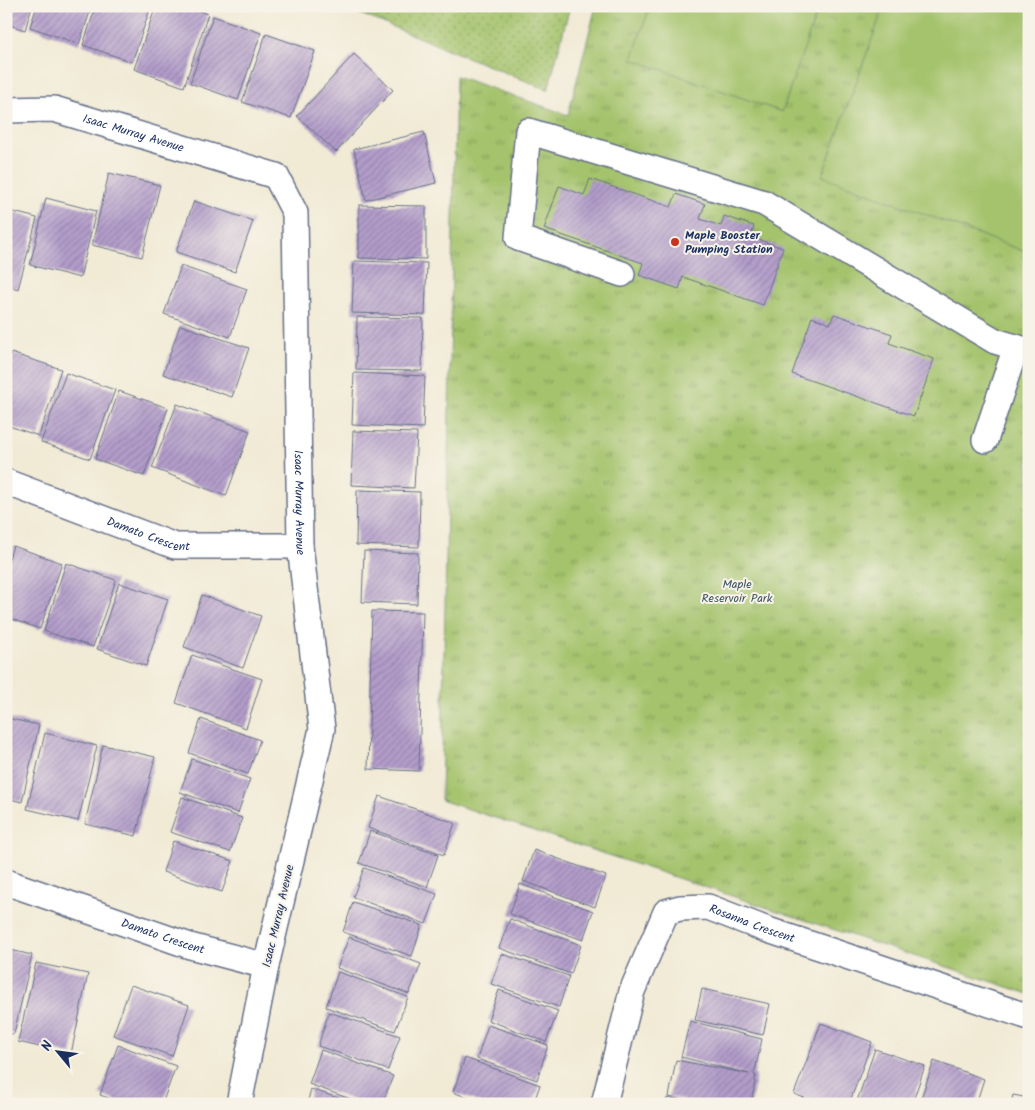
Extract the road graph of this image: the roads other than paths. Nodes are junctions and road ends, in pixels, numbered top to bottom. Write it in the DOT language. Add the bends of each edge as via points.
graph roads {
  1 [pos="6,110"];
  2 [pos="622,274"];
  3 [pos="1023,349"];
  4 [pos="985,440"];
  5 [pos="6,482"];
  6 [pos="300,546"];
  7 [pos="6,882"];
  8 [pos="266,966"];
  9 [pos="1029,1017"];
  10 [pos="239,1104"];
  11 [pos="604,1104"];
  1 -- 6 [label="street, Isaac Murray Avenue" via="54,109 276,176 295,213"];
  2 -- 3 [label="street" via="518,238 528,131 764,203 995,340"];
  3 -- 4 [label="street"];
  5 -- 6 [label="street, Damato Crescent" via="175,546"];
  6 -- 8 [label="street, Isaac Murray Avenue" via="322,729"];
  7 -- 8 [label="street, Damato Crescent" via="190,946"];
  8 -- 10 [label="street, Isaac Murray Avenue"];
  9 -- 11 [label="street, Rosanna Crescent" via="708,907 680,908 666,912 632,991"];
}
